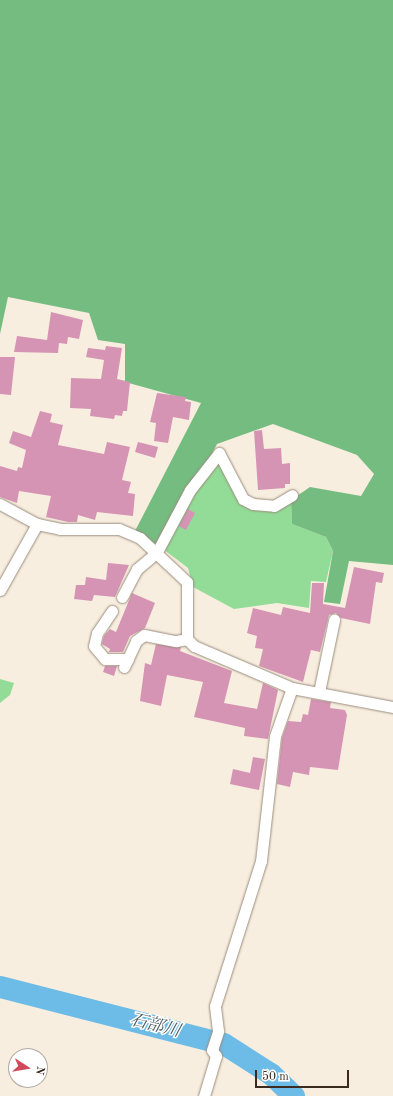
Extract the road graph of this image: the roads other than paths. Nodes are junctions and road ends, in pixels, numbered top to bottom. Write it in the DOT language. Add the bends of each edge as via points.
graph roads {
  1 [pos="292,495"];
  2 [pos="0,504"];
  3 [pos="37,524"];
  4 [pos="157,552"];
  5 [pos="0,590"];
  6 [pos="122,597"];
  7 [pos="112,611"];
  8 [pos="334,620"];
  9 [pos="187,639"];
  10 [pos="292,688"];
  11 [pos="319,692"];
  12 [pos="392,703"];
  13 [pos="204,1096"];
  1 -- 4 [label="street" via="274,506 253,504 243,500 219,453 190,490"];
  2 -- 3 [label="street"];
  3 -- 4 [label="street" via="60,529 120,529 140,538"];
  3 -- 5 [label="street"];
  4 -- 6 [label="street" via="138,569"];
  4 -- 9 [label="street" via="187,582"];
  7 -- 9 [label="street" via="97,634 94,646 105,659 126,663 136,641 144,635 176,641"];
  8 -- 11 [label="street"];
  9 -- 10 [label="street" via="194,646 216,657"];
  10 -- 11 [label="street"];
  10 -- 13 [label="street" via="275,736 261,861 215,1006 218,1031 212,1050 216,1056"];
  11 -- 12 [label="street"];
}
